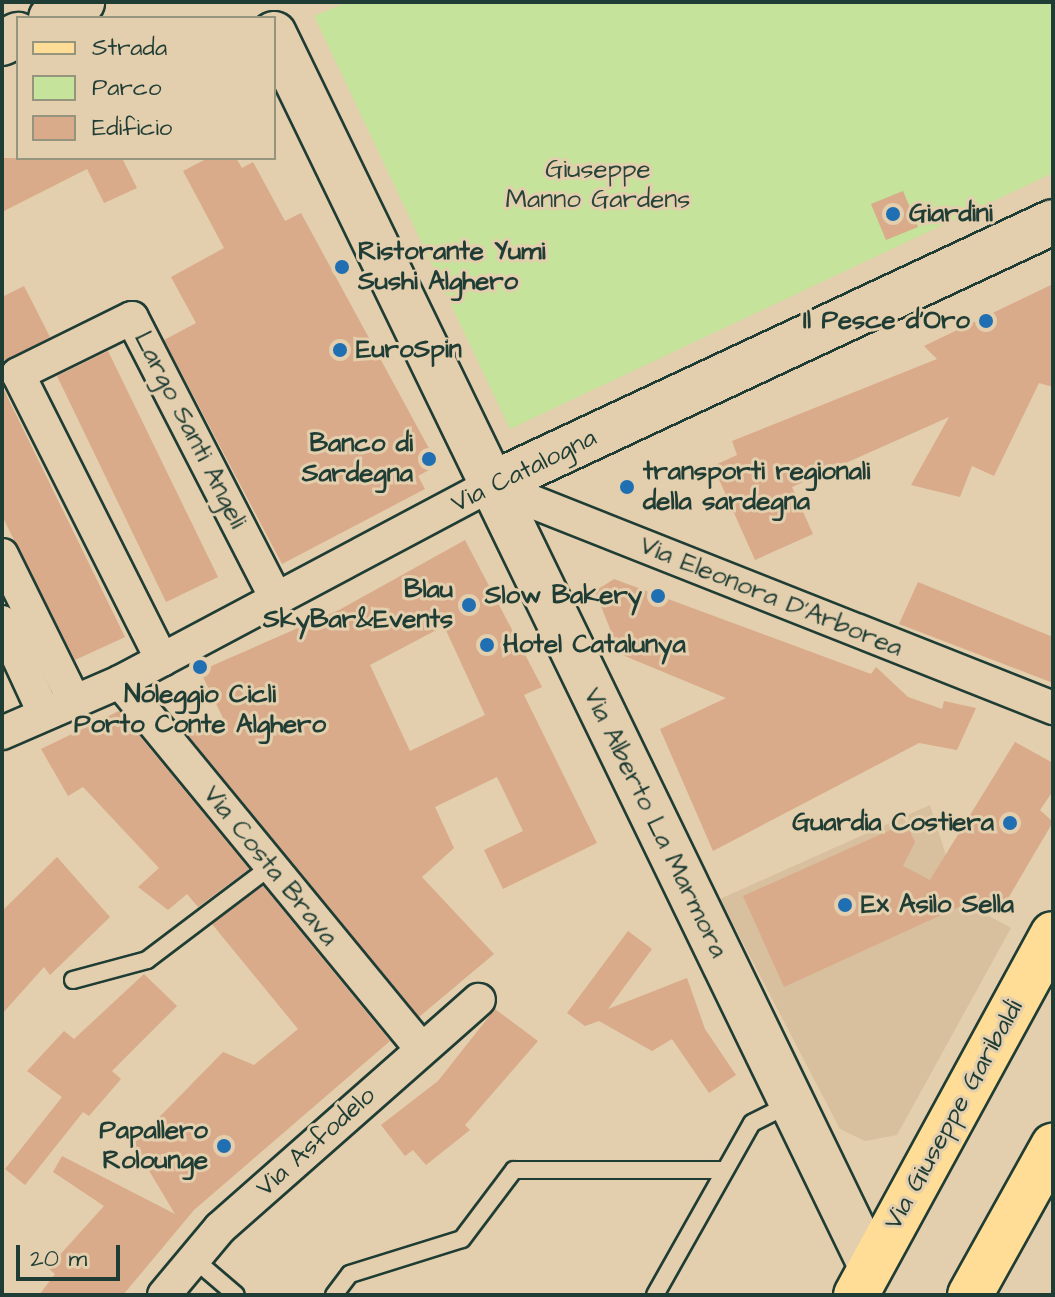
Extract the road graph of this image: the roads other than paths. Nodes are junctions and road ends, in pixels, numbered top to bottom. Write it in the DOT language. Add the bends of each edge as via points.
graph roads {
  1 [pos="82,2"];
  2 [pos="55,16"];
  3 [pos="276,38"];
  4 [pos="1053,222"];
  5 [pos="490,485"];
  6 [pos="2,555"];
  7 [pos="277,600"];
  8 [pos="2,622"];
  9 [pos="162,660"];
  10 [pos="120,682"];
  11 [pos="74,701"];
  12 [pos="1053,708"];
  13 [pos="44,713"];
  14 [pos="2,733"];
  15 [pos="270,867"];
  16 [pos="1053,934"];
  17 [pos="73,980"];
  18 [pos="479,1000"];
  19 [pos="421,1049"];
  20 [pos="792,1103"];
  21 [pos="1053,1146"];
  22 [pos="725,1170"];
  23 [pos="194,1259"];
  24 [pos="863,1281"];
  25 [pos="164,1295"];
  26 [pos="236,1295"];
  27 [pos="334,1295"];
  28 [pos="655,1295"];
  29 [pos="970,1295"];
  1 -- 2 [label="main road"];
  3 -- 5 [label="main road, Via Alberto La Marmora"];
  4 -- 5 [label="main road, Via Catalogna"];
  5 -- 7 [label="street, Via Catalogna"];
  5 -- 12 [label="street, Via Eleonora D'Arborea"];
  5 -- 20 [label="main road, Via Alberto La Marmora"];
  6 -- 11 [label="street"];
  7 -- 9 [label="street, Via Catalogna"];
  7 -- 9 [label="street, Largo Santi Angeli" via="132,318 18,374"];
  8 -- 13 [label="street"];
  9 -- 10 [label="street, Via Catalogna"];
  10 -- 11 [label="street, Via Catalogna"];
  10 -- 15 [label="street, Via Costa Brava"];
  11 -- 13 [label="street, Via Catalogna"];
  13 -- 14 [label="street, Via Catalogna"];
  15 -- 17 [label="lane" via="147,960"];
  15 -- 19 [label="street, Via Costa Brava"];
  16 -- 24 [label="main road, Via Giuseppe Garibaldi"];
  18 -- 19 [label="street, Via Asfodelo"];
  19 -- 23 [label="street, Via Asfodelo"];
  20 -- 22 [label="lane" via="752,1123"];
  20 -- 24 [label="main road, Via Alberto La Marmora"];
  21 -- 29 [label="main road"];
  22 -- 27 [label="lane" via="514,1170 462,1239 350,1274"];
  22 -- 28 [label="lane"];
  23 -- 25 [label="street, Via Asfodelo"];
  23 -- 26 [label="lane"];
}
